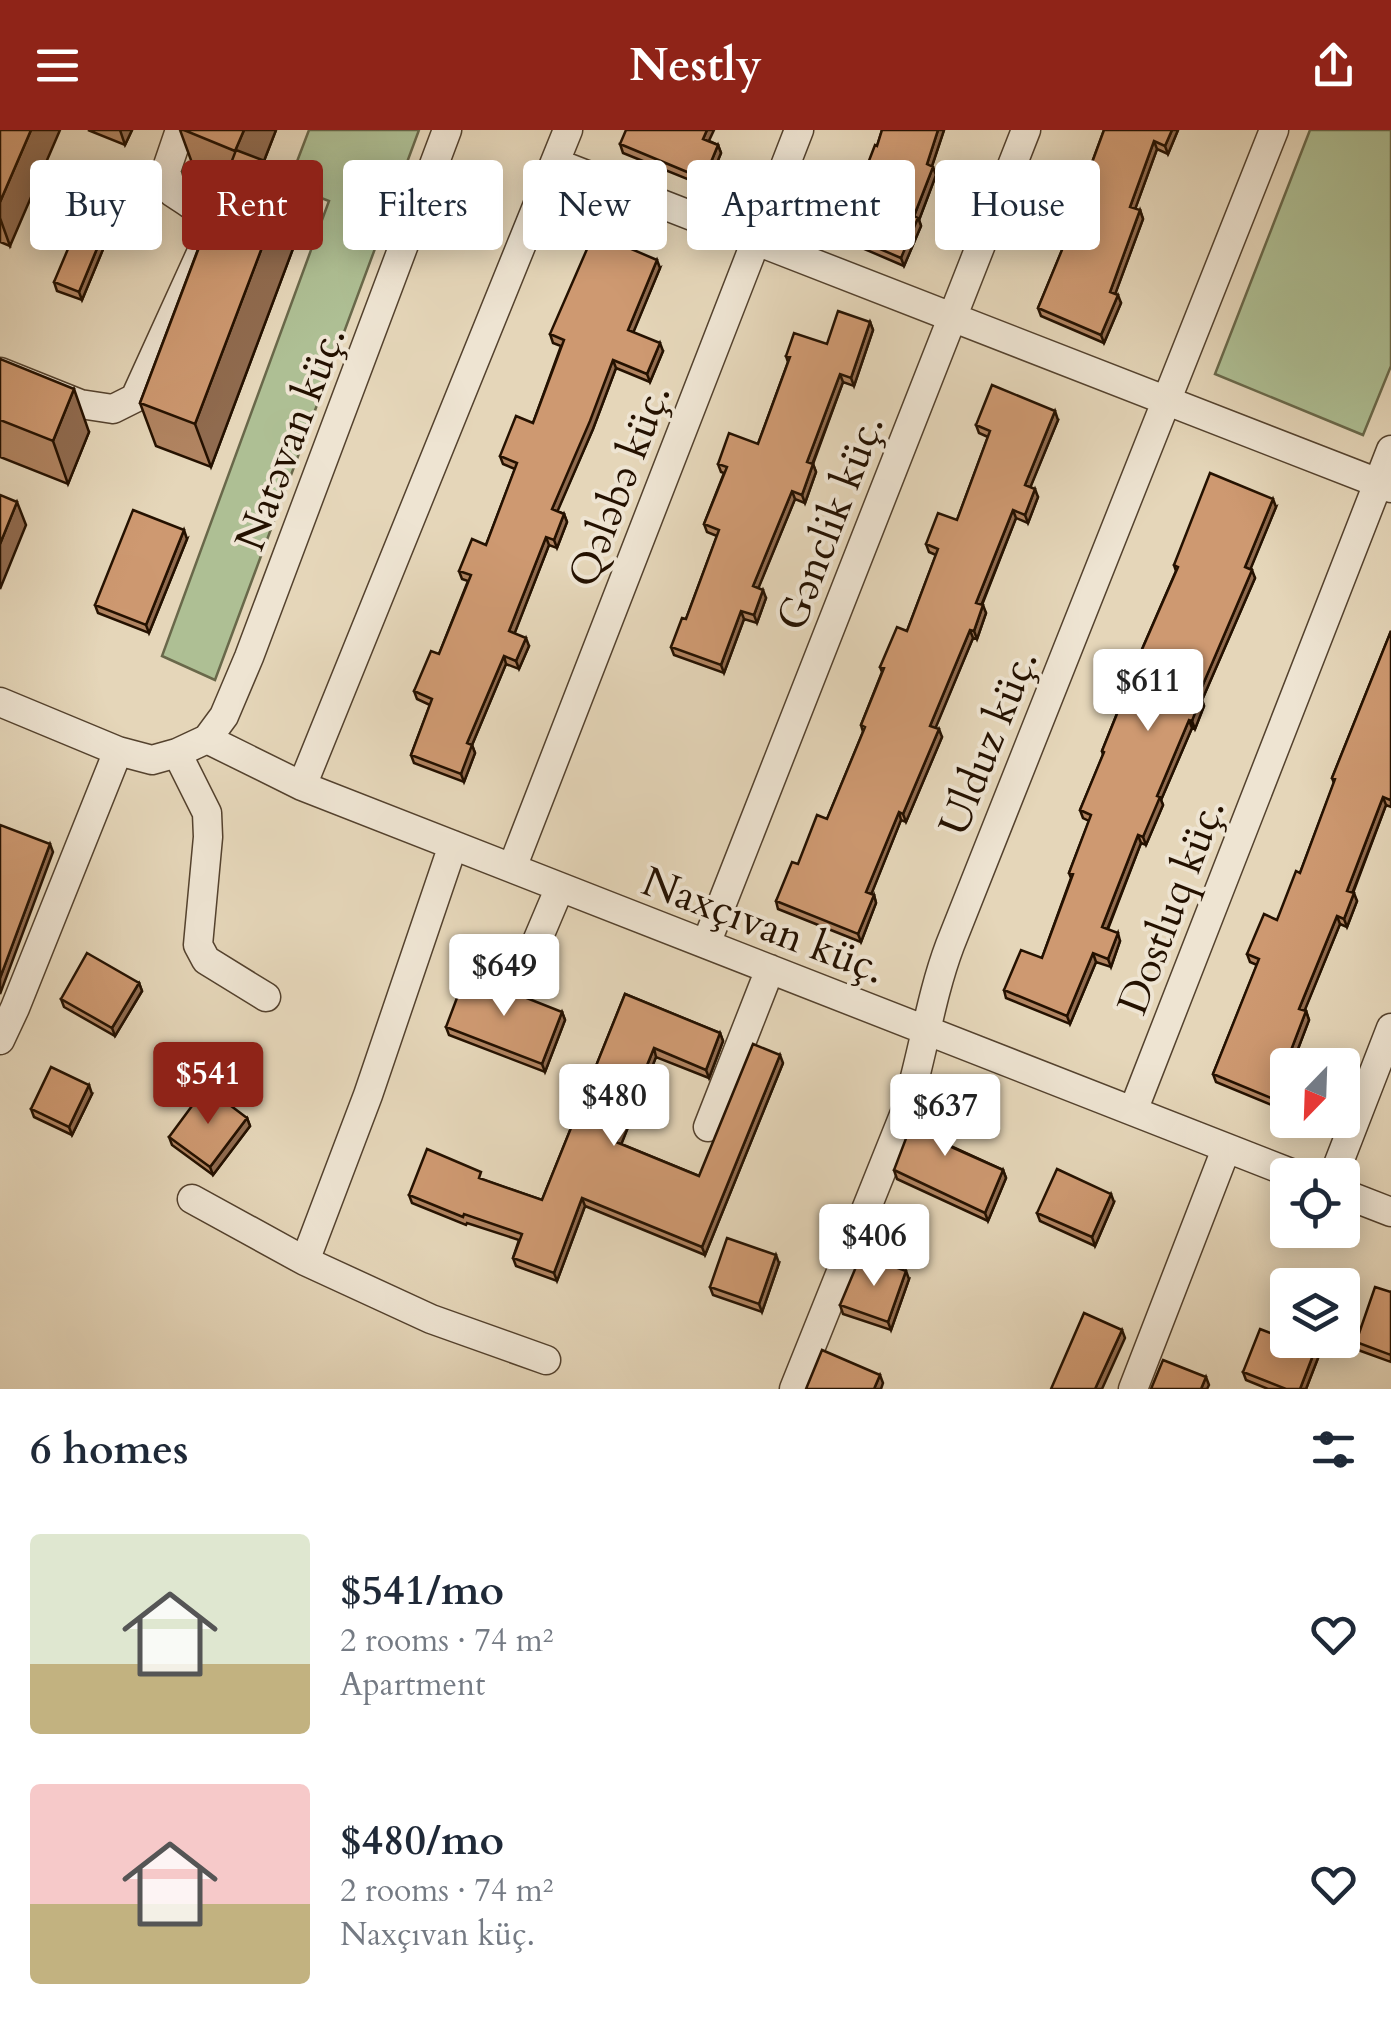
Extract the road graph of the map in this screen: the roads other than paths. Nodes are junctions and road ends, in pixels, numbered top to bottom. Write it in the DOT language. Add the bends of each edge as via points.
graph roads {
  1 [pos="180,130"];
  2 [pos="447,130"];
  3 [pos="568,130"];
  4 [pos="800,130"];
  5 [pos="1026,130"];
  6 [pos="1274,130"];
  7 [pos="557,160"];
  8 [pos="788,160"];
  9 [pos="523,244"];
  10 [pos="753,250"];
  11 [pos="776,250"];
  12 [pos="952,319"];
  13 [pos="0,372"];
  14 [pos="1166,401"];
  15 [pos="1391,450"];
  16 [pos="1385,486"];
  17 [pos="0,702"];
  18 [pos="207,740"];
  19 [pos="118,751"];
  20 [pos="178,754"];
  21 [pos="302,786"];
  22 [pos="453,845"];
  23 [pos="512,868"];
  24 [pos="560,887"];
  25 [pos="706,944"];
  26 [pos="770,969"];
  27 [pos="521,979"];
  28 [pos="266,997"];
  29 [pos="1391,1028"];
  30 [pos="927,1031"];
  31 [pos="0,1040"];
  32 [pos="1133,1111"];
  33 [pos="708,1126"];
  34 [pos="1226,1149"];
  35 [pos="1341,1158"];
  36 [pos="1270,1165"];
  37 [pos="192,1200"];
  38 [pos="1360,1200"];
  39 [pos="1391,1212"];
  40 [pos="305,1261"];
  41 [pos="546,1360"];
  42 [pos="794,1389"];
  43 [pos="1133,1389"];
  1 -- 13 [label="street" via="166,171 169,182 172,192 201,211 207,228 135,398 114,409 80,404"];
  2 -- 18 [label="street, Natəvan küç." via="249,656"];
  3 -- 7 [label="street"];
  4 -- 8 [label="street, Qələbə küç."];
  5 -- 12 [label="street, Gənclik küç."];
  6 -- 14 [label="street, Ulduz küç."];
  9 -- 21 [label="street"];
  10 -- 23 [label="street, Qələbə küç."];
  11 -- 12 [label="street"];
  12 -- 14 [label="street"];
  12 -- 25 [label="street, Gənclik küç."];
  14 -- 16 [label="street"];
  14 -- 30 [label="street, Ulduz küç." via="950,945"];
  15 -- 16 [label="street, Dostluq küç."];
  16 -- 32 [label="street, Dostluq küç."];
  17 -- 19 [label="street"];
  18 -- 20 [label="street"];
  18 -- 21 [label="street, Naxçıvan küç."];
  19 -- 20 [label="street" via="152,760"];
  19 -- 31 [label="street"];
  20 -- 28 [label="street" via="207,813 198,945 206,960"];
  21 -- 22 [label="street, Naxçıvan küç."];
  22 -- 23 [label="street, Naxçıvan küç."];
  22 -- 40 [label="street"];
  23 -- 24 [label="street, Naxçıvan küç."];
  24 -- 25 [label="street, Naxçıvan küç."];
  24 -- 27 [label="street"];
  25 -- 26 [label="street, Naxçıvan küç."];
  26 -- 30 [label="street, Naxçıvan küç."];
  26 -- 33 [label="street"];
  29 -- 35 [label="street"];
  30 -- 32 [label="street, Naxçıvan küç."];
  30 -- 42 [label="street, Ulduz küç." via="906,1110"];
  32 -- 34 [label="street, Naxçıvan küç."];
  34 -- 36 [label="street, Naxçıvan küç."];
  34 -- 43 [label="street"];
  37 -- 40 [label="street"];
  38 -- 39 [label="street"];
  40 -- 41 [label="street" via="431,1319"];
}
